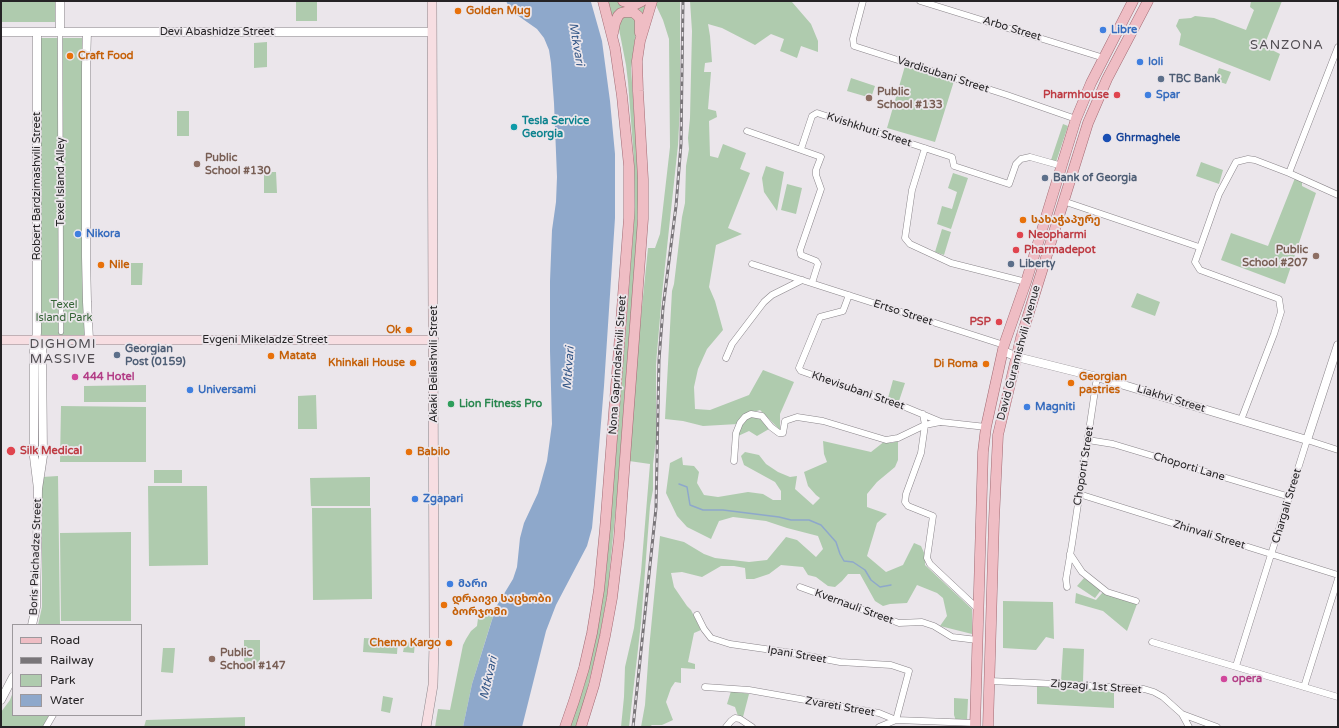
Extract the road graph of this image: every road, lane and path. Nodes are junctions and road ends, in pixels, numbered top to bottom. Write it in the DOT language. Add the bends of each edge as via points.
graph roads {
  1 [pos="60,1"];
  2 [pos="432,1"];
  3 [pos="603,1"];
  4 [pos="623,1"];
  5 [pos="642,1"];
  6 [pos="652,1"];
  7 [pos="863,1"];
  8 [pos="920,1"];
  9 [pos="1133,1"];
  10 [pos="1147,1"];
  11 [pos="1,32"];
  12 [pos="37,32"];
  13 [pos="60,32"];
  14 [pos="87,32"];
  15 [pos="432,32"];
  16 [pos="613,36"];
  17 [pos="640,41"];
  18 [pos="1338,47"];
  19 [pos="1104,58"];
  20 [pos="1091,115"];
  21 [pos="1077,119"];
  22 [pos="746,131"];
  23 [pos="1085,132"];
  24 [pos="925,148"];
  25 [pos="802,149"];
  26 [pos="1062,166"];
  27 [pos="1289,173"];
  28 [pos="1338,195"];
  29 [pos="1063,201"];
  30 [pos="1199,247"];
  31 [pos="752,264"];
  32 [pos="802,280"];
  33 [pos="1026,282"];
  34 [pos="812,283"];
  35 [pos="849,295"];
  36 [pos="61,332"];
  37 [pos="89,339"];
  38 [pos="1,340"];
  39 [pos="39,340"];
  40 [pos="434,340"];
  41 [pos="1338,345"];
  42 [pos="1004,348"];
  43 [pos="1017,357"];
  44 [pos="726,358"];
  45 [pos="1097,377"];
  46 [pos="923,414"];
  47 [pos="1240,420"];
  48 [pos="941,422"];
  49 [pos="925,425"];
  50 [pos="986,427"];
  51 [pos="34,432"];
  52 [pos="42,434"];
  53 [pos="1088,440"];
  54 [pos="1307,440"];
  55 [pos="1338,450"];
  56 [pos="734,461"];
  57 [pos="38,465"];
  58 [pos="1079,494"];
  59 [pos="1290,497"];
  60 [pos="1070,554"];
  61 [pos="1272,555"];
  62 [pos="1338,575"];
  63 [pos="1338,579"];
  64 [pos="800,587"];
  65 [pos="1067,587"];
  66 [pos="1136,601"];
  67 [pos="978,609"];
  68 [pos="697,615"];
  69 [pos="32,624"];
  70 [pos="977,640"];
  71 [pos="1152,642"];
  72 [pos="1236,666"];
  73 [pos="12,679"];
  74 [pos="976,681"];
  75 [pos="990,681"];
  76 [pos="705,686"];
  77 [pos="1304,687"];
  78 [pos="1338,697"];
  79 [pos="1,700"];
  80 [pos="1182,714"];
  81 [pos="52,716"];
  82 [pos="896,720"];
  83 [pos="975,725"];
  84 [pos="46,727"];
  85 [pos="426,727"];
  86 [pos="565,727"];
  87 [pos="581,727"];
  88 [pos="726,727"];
  89 [pos="752,727"];
  90 [pos="879,727"];
  91 [pos="988,727"];
  92 [pos="1189,727"];
  93 [pos="1217,727"];
  1 -- 13 [label="street"];
  2 -- 15 [label="main road, Akaki Beliashvili Street"];
  3 -- 16 [label="main road, Nona Gaprindashvili Street"];
  4 -- 5 [label="main road" via="632,4"];
  6 -- 17 [label="main road, Nona Gaprindashvili Street"];
  7 -- 21 [label="street, Vardisubani Street" via="853,39 854,46"];
  8 -- 19 [label="street, Arbo Street"];
  9 -- 19 [label="main road, David Guramishvili Avenue"];
  10 -- 20 [label="main road, David Guramishvili Avenue"];
  11 -- 12 [label="street, Devi Abashidze Street"];
  12 -- 13 [label="street, Devi Abashidze Street"];
  12 -- 39 [label="street, Robert Bardzimashvili Street"];
  13 -- 14 [label="street, Devi Abashidze Street"];
  13 -- 36 [label="street, Texel Island Alley"];
  14 -- 15 [label="street, Devi Abashidze Street"];
  14 -- 37 [label="street"];
  15 -- 40 [label="main road, Akaki Beliashvili Street"];
  16 -- 17 [label="main road" via="618,16 625,12 633,12 640,20"];
  16 -- 86 [label="main road, Nona Gaprindashvili Street" via="629,166 628,234 599,590 584,668"];
  17 -- 87 [label="main road, Nona Gaprindashvili Street" via="637,80 643,219 619,539 610,609 594,685"];
  18 -- 27 [label="street"];
  19 -- 21 [label="main road, David Guramishvili Avenue"];
  20 -- 21 [label="main road"];
  20 -- 23 [label="main road, David Guramishvili Avenue"];
  21 -- 23 [label="main road"];
  21 -- 26 [label="main road, David Guramishvili Avenue"];
  22 -- 25 [label="street"];
  23 -- 29 [label="main road, David Guramishvili Avenue"];
  24 -- 25 [label="street, Kvishkhuti Street" via="817,112 812,116"];
  24 -- 26 [label="street, Kvishkhuti Street" via="952,158 954,166 1009,184 1016,164 1021,159 1030,157"];
  24 -- 33 [label="street, Kvishkhuti Street" via="912,190 905,238 910,244 950,264"];
  25 -- 34 [label="street" via="821,157 816,170 821,189 800,250 801,255 818,264"];
  26 -- 33 [label="main road, David Guramishvili Avenue"];
  27 -- 28 [label="street"];
  27 -- 30 [label="street" via="1255,160 1236,162 1219,194"];
  29 -- 30 [label="street"];
  29 -- 43 [label="main road, David Guramishvili Avenue"];
  30 -- 47 [label="street" via="1195,262 1200,270 1279,299 1280,319"];
  31 -- 32 [label="street, Ertso Street"];
  32 -- 34 [label="street, Ertso Street"];
  32 -- 44 [label="street" via="772,294 764,302 732,344"];
  33 -- 42 [label="main road, David Guramishvili Avenue"];
  34 -- 35 [label="street, Ertso Street"];
  35 -- 42 [label="street, Ertso Street"];
  35 -- 46 [label="street, Khevisubani Street" via="843,311 820,317 799,368 801,371"];
  37 -- 39 [label="main road, Evgeni Mikeladze Street"];
  37 -- 40 [label="main road, Evgeni Mikeladze Street"];
  38 -- 39 [label="main road, Evgeni Mikeladze Street"];
  39 -- 51 [label="street, Boris Paichadze Street" via="34,350"];
  39 -- 52 [label="street, Boris Paichadze Street"];
  40 -- 85 [label="main road, Akaki Beliashvili Street" via="434,643 433,685"];
  41 -- 54 [label="street, Chargali Street"];
  42 -- 43 [label="street, Liakhvi Street"];
  42 -- 50 [label="main road, David Guramishvili Avenue"];
  43 -- 45 [label="street, Liakhvi Street"];
  43 -- 75 [label="main road, David Guramishvili Avenue" via="998,435"];
  45 -- 47 [label="street, Liakhvi Street"];
  45 -- 53 [label="street, Choporti Street"];
  46 -- 48 [label="street, Khevisubani Street"];
  46 -- 49 [label="street"];
  47 -- 54 [label="street, Liakhvi Street"];
  48 -- 49 [label="street, Khevisubani Street"];
  48 -- 50 [label="street, Khevisubani Street"];
  49 -- 56 [label="street, Khevisubani Street" via="898,438 886,440 823,421 797,417 785,421 783,433 779,433 762,416 751,414 740,423 736,433"];
  49 -- 67 [label="street" via="921,453 905,502 908,506 933,516 927,558 930,564"];
  50 -- 67 [label="main road, David Guramishvili Avenue"];
  51 -- 52 [label="street"];
  51 -- 57 [label="street, Boris Paichadze Street"];
  52 -- 57 [label="street, Boris Paichadze Street"];
  53 -- 58 [label="street, Choporti Street"];
  53 -- 59 [label="street, Choporti Lane" via="1113,444"];
  54 -- 55 [label="street, Liakhvi Street"];
  54 -- 59 [label="street, Chargali Street"];
  57 -- 69 [label="street, Boris Paichadze Street" via="36,607"];
  58 -- 60 [label="street, Choporti Street"];
  58 -- 61 [label="street, Zhinvali Street"];
  59 -- 61 [label="street, Chargali Street"];
  60 -- 65 [label="street, Choporti Street"];
  60 -- 66 [label="street" via="1082,572 1107,592"];
  61 -- 62 [label="street, Zhinvali Street"];
  61 -- 72 [label="street, Chargali Street"];
  63 -- 77 [label="street"];
  64 -- 70 [label="street, Kvernauli Street" via="898,623 922,622 952,637"];
  67 -- 70 [label="main road, David Guramishvili Avenue"];
  68 -- 82 [label="street, Ipani Street" via="711,638 730,644 840,662 891,665 909,671"];
  70 -- 74 [label="main road, David Guramishvili Avenue"];
  71 -- 72 [label="street"];
  72 -- 77 [label="street"];
  73 -- 79 [label="street"];
  74 -- 75 [label="main road"];
  74 -- 83 [label="main road, David Guramishvili Avenue"];
  75 -- 80 [label="street, Zigzagi 1st Street" via="1144,690 1163,697"];
  75 -- 91 [label="main road, David Guramishvili Avenue"];
  76 -- 82 [label="street, Zvareti Street" via="749,690 879,713"];
  77 -- 78 [label="street"];
  80 -- 92 [label="street"];
  80 -- 93 [label="street, Zigzagi 1st Street"];
  81 -- 84 [label="street"];
  82 -- 83 [label="street, Zvareti Street"];
  82 -- 90 [label="street"];
  88 -- 89 [label="street" via="736,718"];
}
